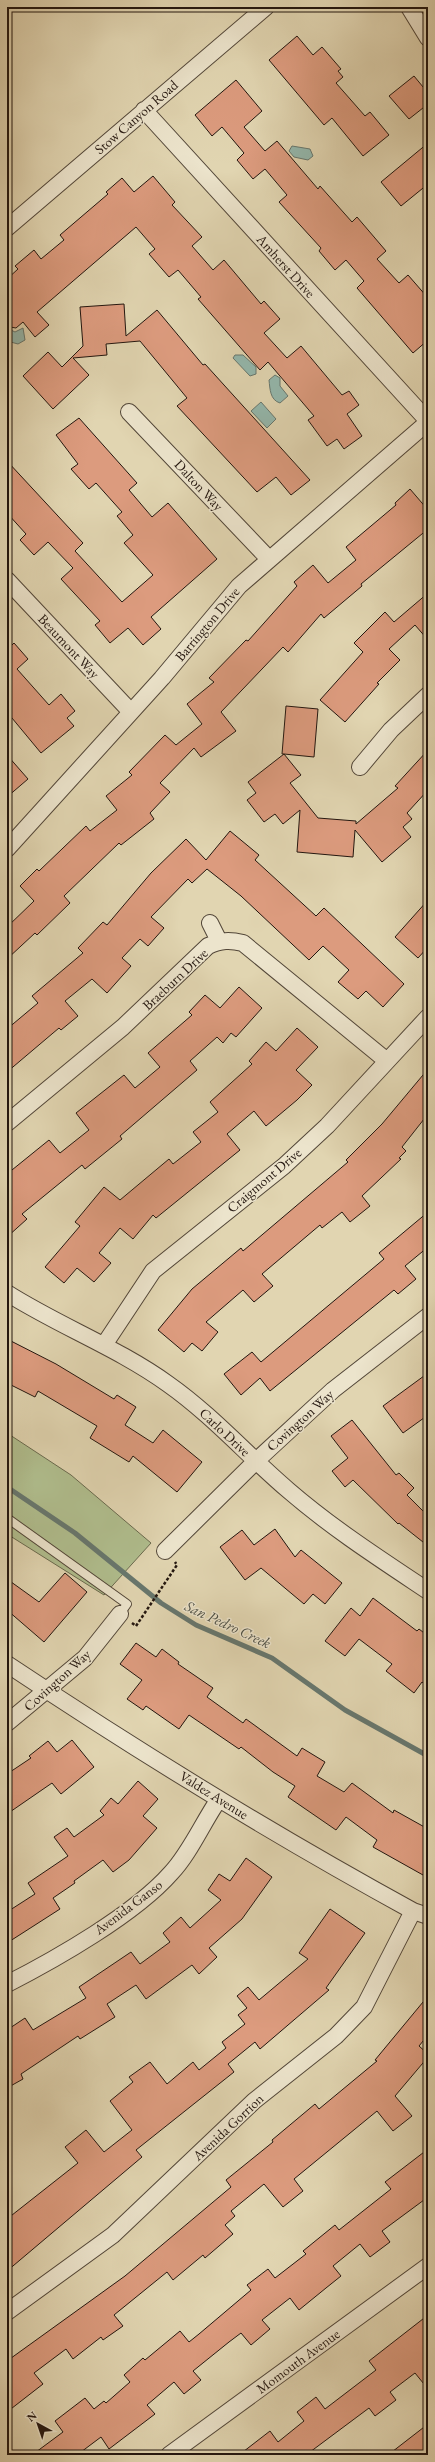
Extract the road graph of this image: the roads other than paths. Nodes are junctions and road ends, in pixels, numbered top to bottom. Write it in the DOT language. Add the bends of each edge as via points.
graph roads {
  1 [pos="266,7"];
  2 [pos="409,7"];
  3 [pos="428,38"];
  4 [pos="144,110"];
  5 [pos="7,228"];
  6 [pos="129,412"];
  7 [pos="428,421"];
  8 [pos="268,558"];
  9 [pos="7,580"];
  10 [pos="428,694"];
  11 [pos="131,712"];
  12 [pos="360,767"];
  13 [pos="7,849"];
  14 [pos="210,923"];
  15 [pos="219,941"];
  16 [pos="428,1017"];
  17 [pos="387,1061"];
  18 [pos="7,1123"];
  19 [pos="7,1294"];
  20 [pos="428,1316"];
  21 [pos="104,1345"];
  22 [pos="256,1461"];
  23 [pos="7,1518"];
  24 [pos="165,1551"];
  25 [pos="428,1591"];
  26 [pos="120,1614"];
  27 [pos="7,1664"];
  28 [pos="47,1690"];
  29 [pos="7,1723"];
  30 [pos="219,1799"];
  31 [pos="420,1914"];
  32 [pos="7,1984"];
  33 [pos="428,2266"];
  34 [pos="7,2312"];
  35 [pos="169,2455"];
  1 -- 4 [label="street, Stow Canyon Road"];
  2 -- 3 [label="street"];
  4 -- 5 [label="street, Stow Canyon Road"];
  4 -- 7 [label="street, Amherst Drive"];
  6 -- 8 [label="street, Dalton Way"];
  7 -- 8 [label="street, Barrington Drive"];
  8 -- 11 [label="street, Barrington Drive" via="239,586"];
  9 -- 11 [label="street, Beaumont Way"];
  10 -- 12 [label="street" via="391,730"];
  11 -- 13 [label="street, Barrington Drive"];
  14 -- 15 [label="street"];
  15 -- 17 [label="street, Braeburn Drive" via="243,943"];
  15 -- 18 [label="street, Braeburn Drive" via="208,946 123,1028"];
  16 -- 17 [label="street, Craigmont Drive"];
  17 -- 21 [label="street, Craigmont Drive" via="327,1126 284,1166 153,1271"];
  19 -- 21 [label="street, Carlo Drive"];
  20 -- 22 [label="street, Covington Way" via="333,1390"];
  21 -- 22 [label="street, Carlo Drive" via="167,1383 204,1411"];
  22 -- 24 [label="street, Covington Way"];
  22 -- 25 [label="street, Carlo Drive" via="313,1511"];
  23 -- 26 [label="lane" via="127,1604"];
  26 -- 28 [label="street, Covington Way" via="85,1658"];
  27 -- 28 [label="street, Valdez Avenue"];
  28 -- 29 [label="street, Covington Way"];
  28 -- 30 [label="street, Valdez Avenue"];
  30 -- 31 [label="street, Valdez Avenue" via="325,1863"];
  30 -- 32 [label="street, Avenida Ganso" via="172,1873 108,1924"];
  31 -- 34 [label="street, Avenida Gorrion" via="364,2007 336,2036 254,2101 113,2236"];
  33 -- 35 [label="street, Momouth Avenue"];
}
